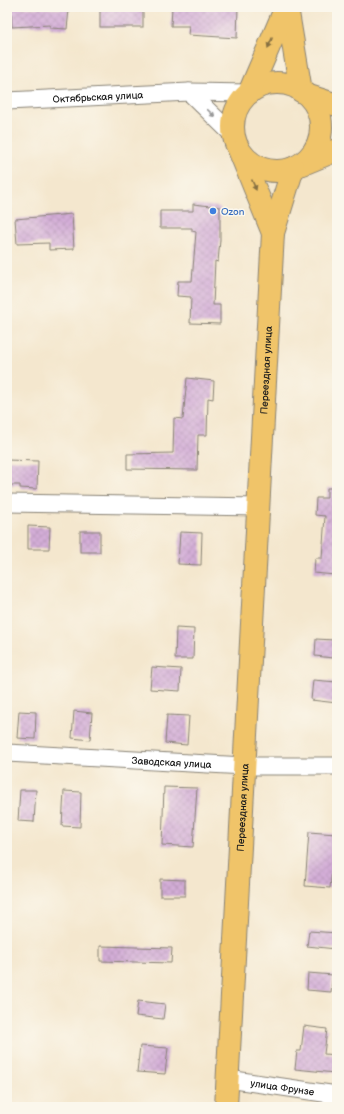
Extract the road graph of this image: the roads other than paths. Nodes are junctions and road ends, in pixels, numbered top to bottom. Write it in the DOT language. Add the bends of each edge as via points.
graph roads {
  1 [pos="287,7"];
  2 [pos="189,92"];
  3 [pos="249,93"];
  4 [pos="305,94"];
  5 [pos="7,101"];
  6 [pos="337,105"];
  7 [pos="236,142"];
  8 [pos="337,150"];
  9 [pos="297,166"];
  10 [pos="273,233"];
  11 [pos="7,503"];
  12 [pos="259,507"];
  13 [pos="7,753"];
  14 [pos="245,766"];
  15 [pos="337,766"];
  16 [pos="228,1079"];
  17 [pos="337,1095"];
  18 [pos="226,1107"];
  1 -- 3 [label="main road, one-way"];
  1 -- 4 [label="main road"];
  2 -- 3 [label="street, Октябрьская улица"];
  2 -- 5 [label="street, Октябрьская улица"];
  2 -- 7 [label="street, one-way"];
  3 -- 4 [label="main road" via="268,84 290,85"];
  3 -- 7 [label="main road" via="239,105 233,119"];
  4 -- 6 [label="main road"];
  4 -- 9 [label="main road" via="319,112 321,132 315,150"];
  7 -- 9 [label="main road" via="250,163 267,170 285,171"];
  7 -- 10 [label="main road, Переездная улица, one-way"];
  8 -- 9 [label="main road"];
  9 -- 10 [label="main road, Переездная улица"];
  10 -- 12 [label="main road, Переездная улица"];
  11 -- 12 [label="street"];
  12 -- 14 [label="main road, Переездная улица"];
  13 -- 14 [label="street, Заводская улица"];
  14 -- 15 [label="street, Заводская улица"];
  14 -- 16 [label="main road, Переездная улица"];
  16 -- 17 [label="street, улица Фрунзе"];
  16 -- 18 [label="main road, Переездная улица"];
}
